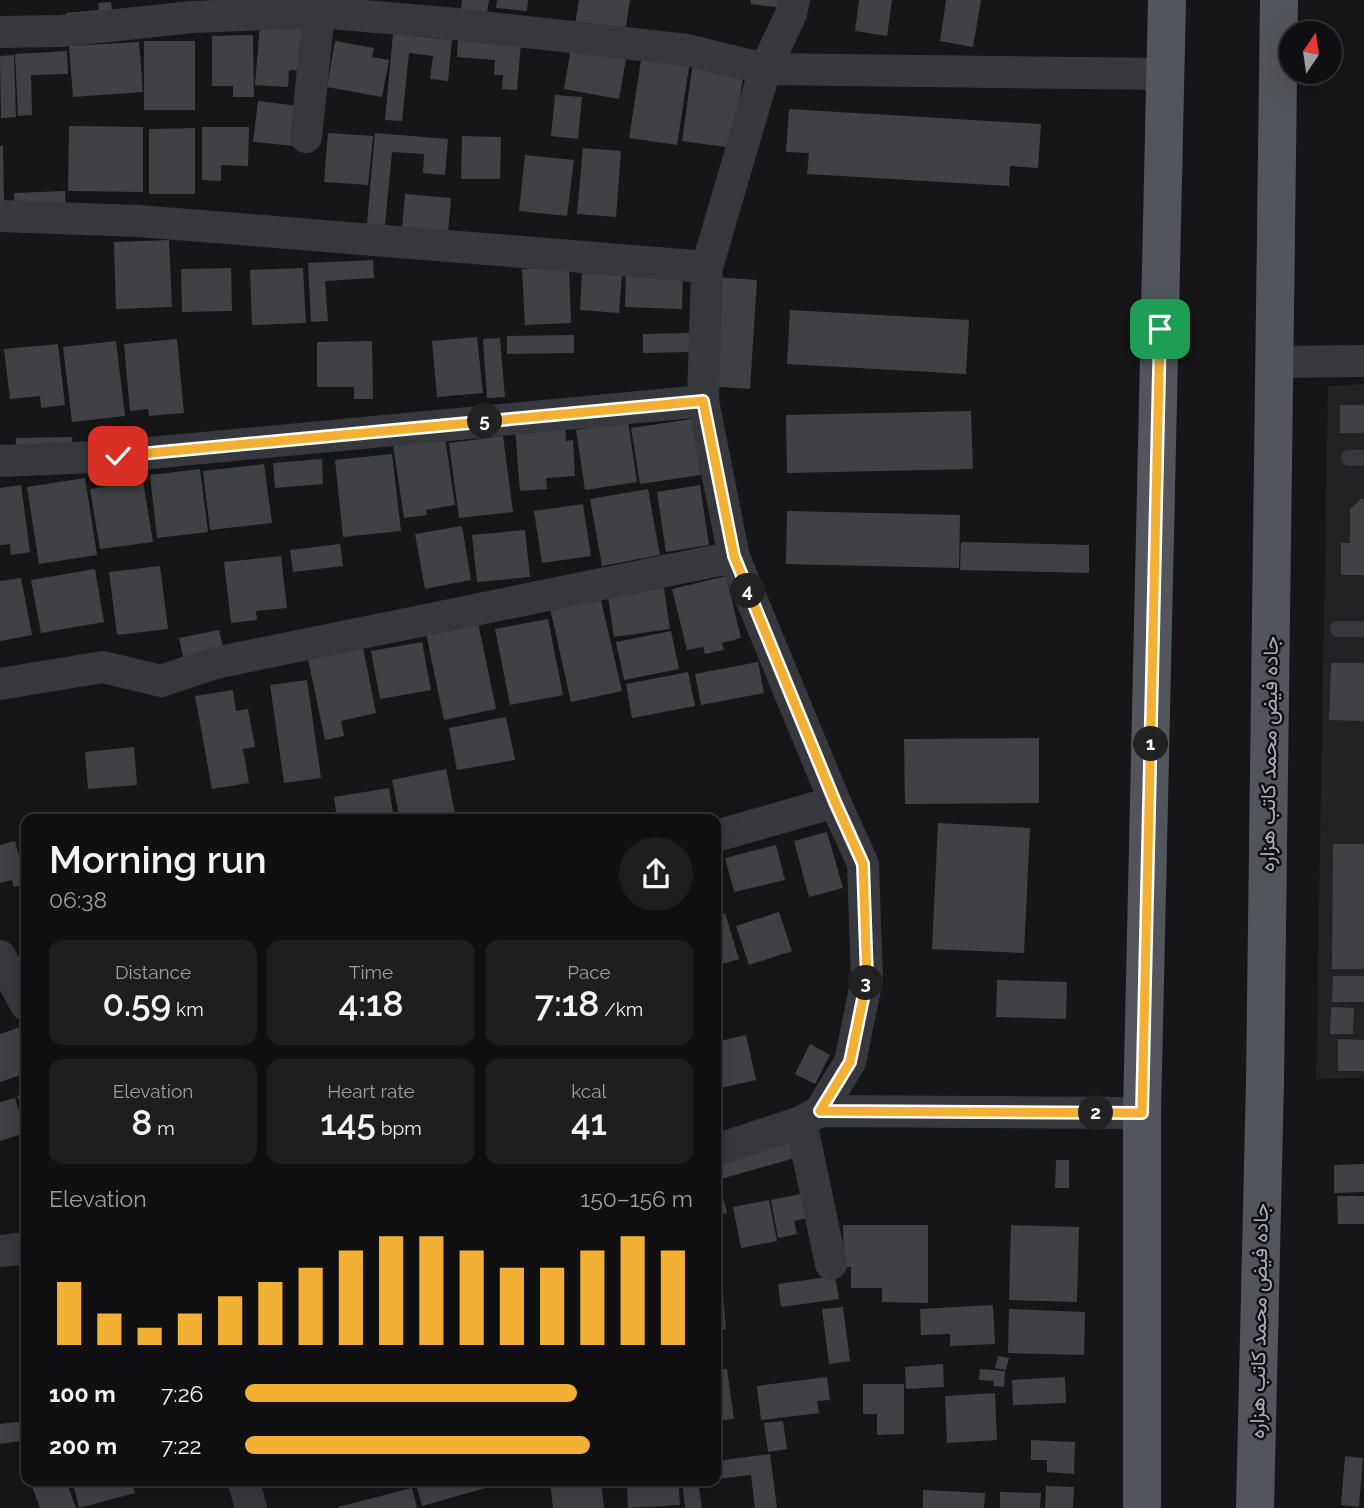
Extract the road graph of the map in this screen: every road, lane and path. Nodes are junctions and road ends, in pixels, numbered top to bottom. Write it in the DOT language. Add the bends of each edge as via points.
graph roads {
  1 [pos="793,0"];
  2 [pos="1167,0"];
  3 [pos="1279,0"];
  4 [pos="447,11"];
  5 [pos="319,12"];
  6 [pos="0,32"];
  7 [pos="765,69"];
  8 [pos="1165,74"];
  9 [pos="306,136"];
  10 [pos="0,216"];
  11 [pos="707,267"];
  12 [pos="1364,361"];
  13 [pos="1274,362"];
  14 [pos="703,401"];
  15 [pos="0,461"];
  16 [pos="734,556"];
  17 [pos="1338,629"];
  18 [pos="1364,629"];
  19 [pos="0,684"];
  20 [pos="835,802"];
  21 [pos="721,835"];
  22 [pos="12,966"];
  23 [pos="21,990"];
  24 [pos="1142,1113"];
  25 [pos="810,1116"];
  26 [pos="721,1148"];
  27 [pos="21,1249"];
  28 [pos="0,1251"];
  29 [pos="831,1264"];
  30 [pos="1142,1508"];
  31 [pos="1255,1508"];
  1 -- 7 [label="street"];
  2 -- 8 [label="main road"];
  3 -- 13 [label="main road, جاده فیض محمد کاتب هزاره"];
  4 -- 5 [label="street"];
  4 -- 7 [label="street" via="687,50"];
  5 -- 6 [label="street"];
  5 -- 9 [label="street"];
  7 -- 8 [label="street"];
  7 -- 11 [label="street"];
  8 -- 24 [label="main road"];
  10 -- 11 [label="street" via="139,221"];
  11 -- 14 [label="street"];
  12 -- 13 [label="street"];
  13 -- 31 [label="main road, جاده فیض محمد کاتب هزاره"];
  14 -- 15 [label="street" via="118,456"];
  14 -- 16 [label="street"];
  16 -- 19 [label="street" via="215,663 161,681 103,667"];
  16 -- 20 [label="street"];
  17 -- 18 [label="lane"];
  20 -- 21 [label="street"];
  20 -- 25 [label="street" via="863,864 867,979 850,1062"];
  22 -- 23 [label="street"];
  24 -- 25 [label="street"];
  24 -- 30 [label="main road"];
  25 -- 26 [label="street"];
  25 -- 29 [label="street"];
  27 -- 28 [label="street"];
}
